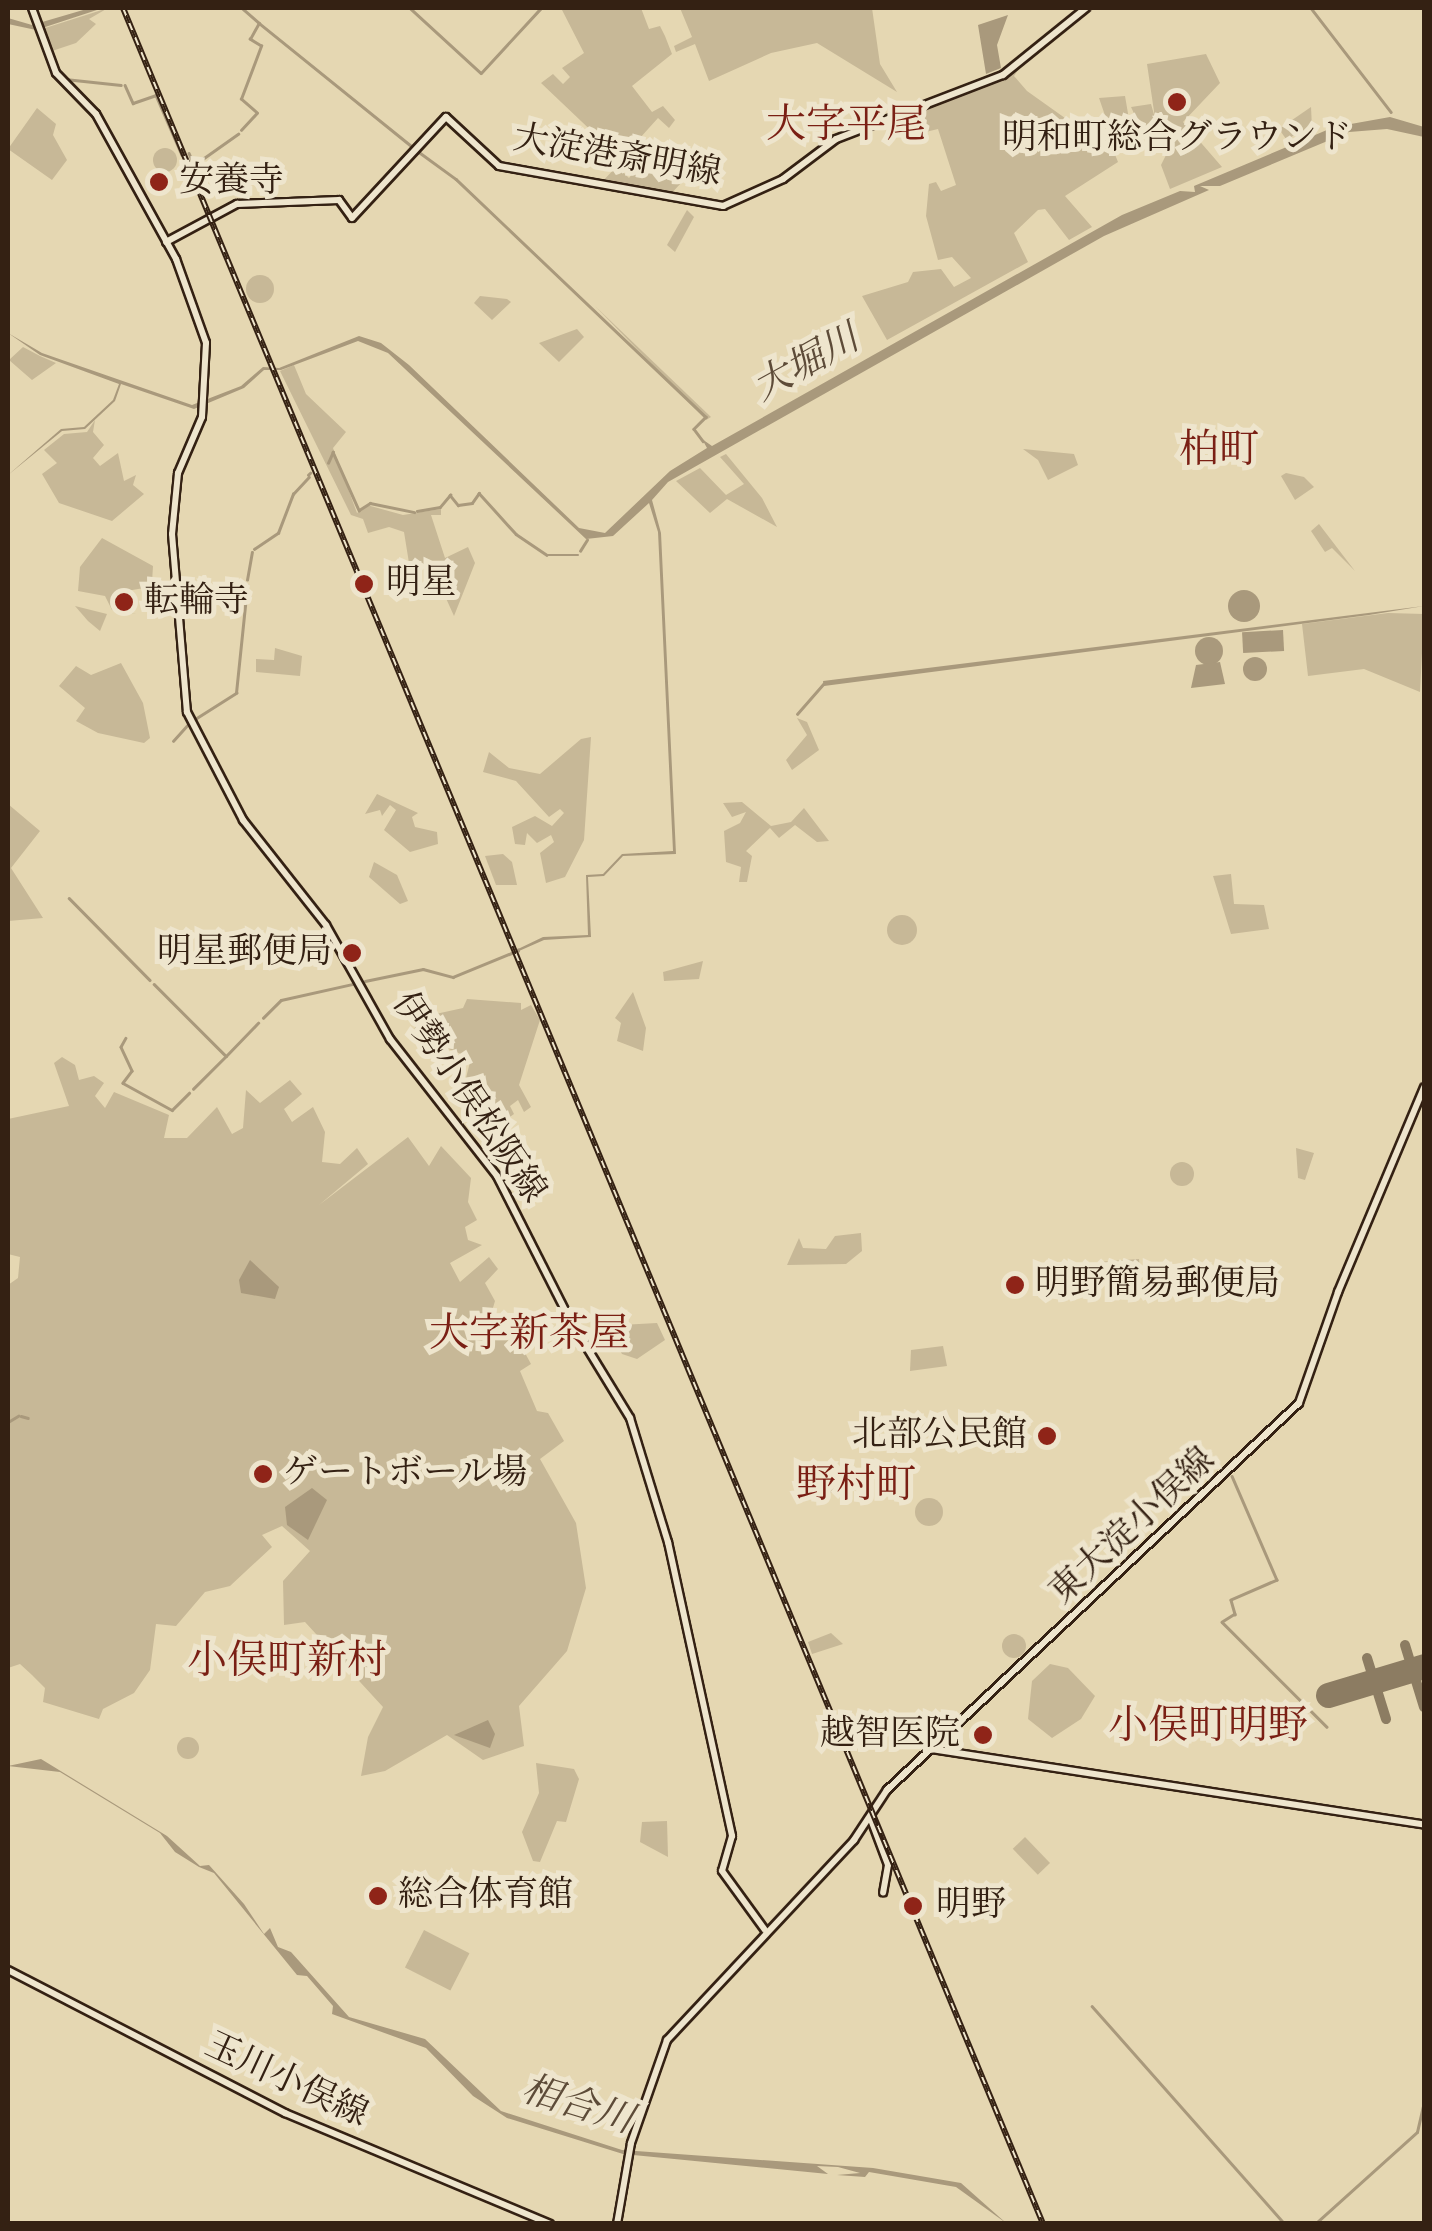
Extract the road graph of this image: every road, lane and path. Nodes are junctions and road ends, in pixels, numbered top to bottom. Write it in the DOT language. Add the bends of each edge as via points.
graph roads {
  1 [pos="32,8"];
  2 [pos="1086,8"];
  3 [pos="166,242"];
  4 [pos="1424,1087"];
  5 [pos="930,1749"];
  6 [pos="870,1816"];
  7 [pos="1424,1824"];
  8 [pos="883,1893"];
  9 [pos="765,1930"];
  10 [pos="8,1970"];
  11 [pos="550,2224"];
  12 [pos="617,2224"];
  1 -- 3 [label="main road, 伊勢小俣松阪線" via="58,76 98,118"];
  2 -- 3 [label="main road, 大淀港斎明線" via="1002,74 836,138 783,179 723,206 499,166 446,118 352,218 339,200 237,204"];
  3 -- 9 [label="main road, 伊勢小俣松阪線" via="205,339 204,404 178,473 172,534 187,712 243,820 326,926 397,1048 497,1176 570,1320 630,1418 668,1542 732,1836 722,1871"];
  4 -- 5 [label="main road, 東大淀小俣線" via="1295,1409"];
  5 -- 6 [label="main road, 東大淀小俣線"];
  5 -- 7 [label="main road"];
  6 -- 8 [label="main road" via="888,1865"];
  6 -- 9 [label="main road, 東大淀小俣線"];
  9 -- 12 [label="main road" via="667,2040 630,2143"];
  10 -- 11 [label="main road, 玉川小俣線" via="286,2113"];
}
